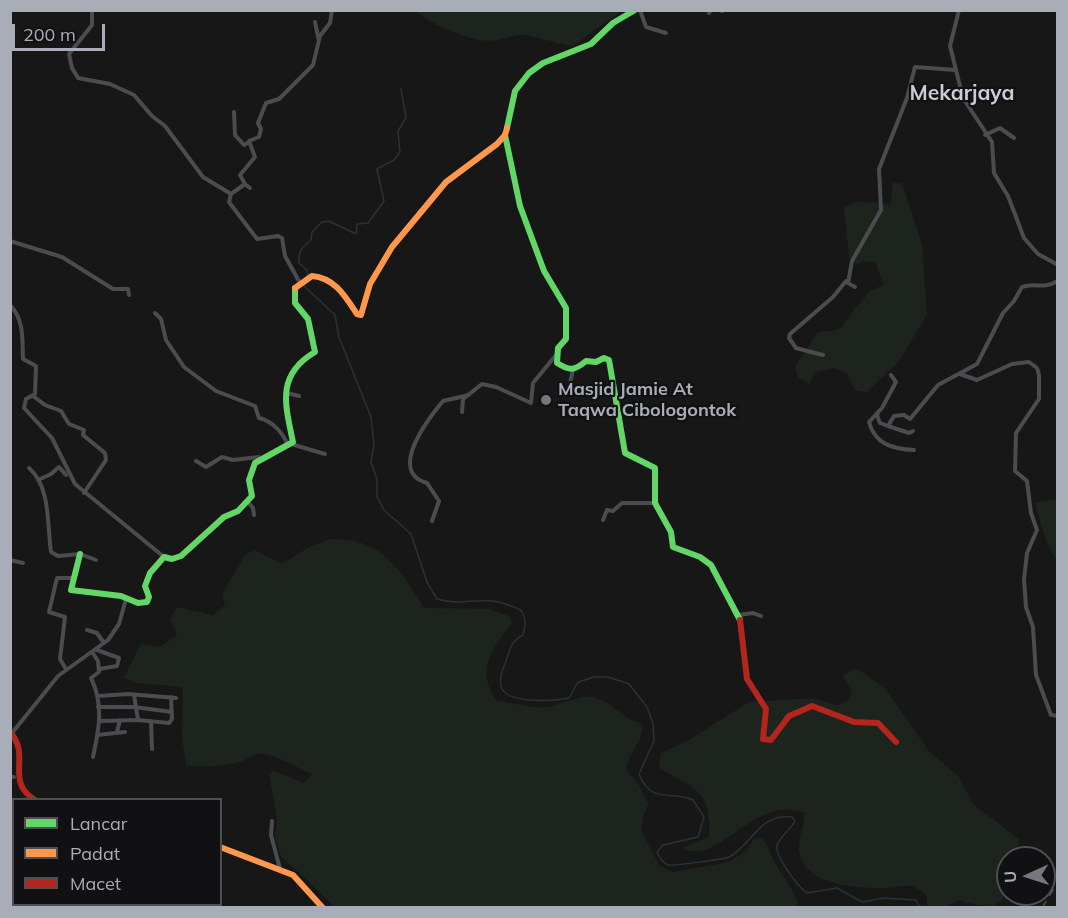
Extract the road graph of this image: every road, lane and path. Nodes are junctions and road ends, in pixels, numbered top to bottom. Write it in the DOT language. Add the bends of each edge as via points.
graph roads {
  1 [pos="92,10"];
  2 [pos="332,10"];
  3 [pos="635,10"];
  4 [pos="640,10"];
  5 [pos="959,10"];
  6 [pos="315,22"];
  7 [pos="666,33"];
  8 [pos="320,42"];
  9 [pos="955,70"];
  10 [pos="234,112"];
  11 [pos="504,135"];
  12 [pos="985,135"];
  13 [pos="1014,138"];
  14 [pos="249,141"];
  15 [pos="243,186"];
  16 [pos="250,188"];
  17 [pos="231,194"];
  18 [pos="10,241"];
  19 [pos="1058,265"];
  20 [pos="303,281"];
  21 [pos="846,281"];
  22 [pos="1058,281"];
  23 [pos="855,287"];
  24 [pos="129,295"];
  25 [pos="10,305"];
  26 [pos="154,313"];
  27 [pos="555,355"];
  28 [pos="823,355"];
  29 [pos="573,370"];
  30 [pos="960,374"];
  31 [pos="891,375"];
  32 [pos="568,392"];
  33 [pos="287,393"];
  34 [pos="469,394"];
  35 [pos="33,396"];
  36 [pos="299,396"];
  37 [pos="462,412"];
  38 [pos="879,412"];
  39 [pos="888,426"];
  40 [pos="913,431"];
  41 [pos="289,445"];
  42 [pos="914,450"];
  43 [pos="326,454"];
  44 [pos="262,456"];
  45 [pos="196,460"];
  46 [pos="29,468"];
  47 [pos="38,480"];
  48 [pos="73,481"];
  49 [pos="84,493"];
  50 [pos="247,501"];
  51 [pos="655,503"];
  52 [pos="254,515"];
  53 [pos="603,520"];
  54 [pos="432,521"];
  55 [pos="80,554"];
  56 [pos="164,557"];
  57 [pos="10,560"];
  58 [pos="96,560"];
  59 [pos="23,563"];
  60 [pos="72,578"];
  61 [pos="127,598"];
  62 [pos="739,615"];
  63 [pos="761,616"];
  64 [pos="87,630"];
  65 [pos="104,643"];
  66 [pos="94,651"];
  67 [pos="66,669"];
  68 [pos="99,669"];
  69 [pos="134,694"];
  70 [pos="98,696"];
  71 [pos="98,707"];
  72 [pos="134,707"];
  73 [pos="172,712"];
  74 [pos="1058,716"];
  75 [pos="120,720"];
  76 [pos="138,720"];
  77 [pos="101,721"];
  78 [pos="152,721"];
  79 [pos="117,732"];
  80 [pos="125,732"];
  81 [pos="11,733"];
  82 [pos="97,735"];
  83 [pos="896,742"];
  84 [pos="152,749"];
  85 [pos="93,757"];
  86 [pos="12,777"];
  87 [pos="31,798"];
  88 [pos="272,822"];
  89 [pos="222,848"];
  90 [pos="280,869"];
  91 [pos="323,908"];
  1 -- 17 [label="street" via="92,25 69,54 74,73 78,78 110,84 134,95 165,126 203,177"];
  2 -- 8 [label="street"];
  3 -- 11 [label="main road" via="613,23 591,44 543,63 529,73 515,91"];
  4 -- 7 [label="street" via="645,27"];
  5 -- 9 [label="street" via="950,46"];
  6 -- 8 [label="street"];
  8 -- 14 [label="street" via="312,66 279,99 266,103 258,123 259,136"];
  9 -- 12 [label="street" via="963,98"];
  9 -- 21 [label="street" via="915,66 907,98 879,169 881,210 852,261"];
  10 -- 14 [label="street" via="235,135 244,145"];
  11 -- 20 [label="main road" via="446,182 392,247 370,284 361,315 332,281 317,276"];
  11 -- 27 [label="main road" via="520,206 544,271 566,309 566,339"];
  12 -- 13 [label="street" via="1000,128"];
  12 -- 19 [label="street" via="993,146 994,173 1024,237 1038,254"];
  14 -- 15 [label="street" via="256,157 240,176"];
  15 -- 16 [label="street"];
  15 -- 17 [label="street"];
  17 -- 20 [label="street" via="229,201 257,239 282,238 286,259"];
  18 -- 24 [label="street" via="62,257 113,289 128,289"];
  20 -- 33 [label="main road" via="293,290 294,303 311,321 315,352 300,361 289,377"];
  21 -- 23 [label="street"];
  21 -- 28 [label="street" via="790,334 796,348"];
  22 -- 30 [label="street" via="1046,287 1022,287 1003,312 977,364"];
  25 -- 35 [label="street" via="25,342 23,360 36,366"];
  26 -- 41 [label="street" via="161,319 166,340 184,367 216,392 255,406 258,417 268,420"];
  27 -- 29 [label="main road" via="558,364"];
  27 -- 34 [label="street" via="533,383 531,403 483,384"];
  29 -- 32 [label="street"];
  29 -- 51 [label="main road" via="586,361 609,360 624,451 656,469"];
  30 -- 39 [label="street" via="931,392 910,419 894,416"];
  30 -- 74 [label="street" via="977,380 1005,367 1029,362 1040,375 1039,400 1015,435 1015,471 1027,481 1031,513 1037,525 1034,542 1027,551 1024,579 1036,675 1051,715"];
  31 -- 38 [label="street" via="896,382"];
  33 -- 36 [label="street"];
  33 -- 41 [label="main road" via="293,441"];
  34 -- 37 [label="street" via="463,399"];
  34 -- 54 [label="street" via="443,401 415,441 410,469 416,479 427,483 439,501"];
  35 -- 48 [label="street" via="25,400 24,408 52,438"];
  35 -- 49 [label="street" via="61,411 69,424 84,430 83,435 105,453 106,460"];
  38 -- 39 [label="street" via="880,423"];
  38 -- 42 [label="street" via="868,422 871,432 898,449"];
  39 -- 40 [label="street"];
  41 -- 43 [label="street"];
  41 -- 44 [label="main road"];
  44 -- 45 [label="street" via="249,460 222,457 206,467"];
  44 -- 50 [label="main road" via="250,472 252,495"];
  46 -- 47 [label="street"];
  47 -- 48 [label="street" via="59,467"];
  47 -- 55 [label="street" via="46,505 51,551 58,556"];
  48 -- 49 [label="street"];
  49 -- 56 [label="street"];
  50 -- 52 [label="street"];
  50 -- 56 [label="main road" via="180,556"];
  51 -- 53 [label="street" via="622,503 613,511 607,510"];
  51 -- 62 [label="main road" via="671,532 674,548 699,556 711,565"];
  55 -- 58 [label="street"];
  55 -- 60 [label="main road"];
  56 -- 61 [label="main road" via="145,586 148,602"];
  57 -- 59 [label="street"];
  60 -- 61 [label="main road" via="71,592"];
  60 -- 67 [label="street" via="57,578 49,612 65,617 60,659"];
  61 -- 65 [label="street" via="116,630"];
  62 -- 63 [label="street"];
  62 -- 83 [label="main road" via="747,679 766,709 764,740 771,740 792,714 812,706 854,722 878,723"];
  64 -- 65 [label="street" via="97,633"];
  65 -- 66 [label="street"];
  66 -- 67 [label="street"];
  66 -- 68 [label="street"];
  66 -- 68 [label="street" via="119,658 117,666"];
  67 -- 81 [label="street"];
  68 -- 70 [label="street" via="91,677"];
  69 -- 70 [label="street"];
  69 -- 72 [label="street"];
  69 -- 73 [label="street" via="173,697"];
  70 -- 71 [label="street"];
  71 -- 72 [label="street"];
  71 -- 77 [label="street"];
  72 -- 73 [label="street"];
  72 -- 76 [label="street"];
  73 -- 78 [label="street" via="170,723"];
  75 -- 76 [label="street"];
  75 -- 77 [label="street"];
  75 -- 79 [label="street"];
  76 -- 78 [label="street"];
  77 -- 82 [label="street"];
  78 -- 84 [label="street"];
  79 -- 80 [label="street"];
  79 -- 82 [label="street"];
  81 -- 86 [label="main road" via="19,745"];
  82 -- 85 [label="street"];
  86 -- 87 [label="main road" via="20,793"];
  88 -- 90 [label="street" via="271,835"];
  89 -- 90 [label="main road"];
  90 -- 91 [label="main road" via="300,881"];
}
